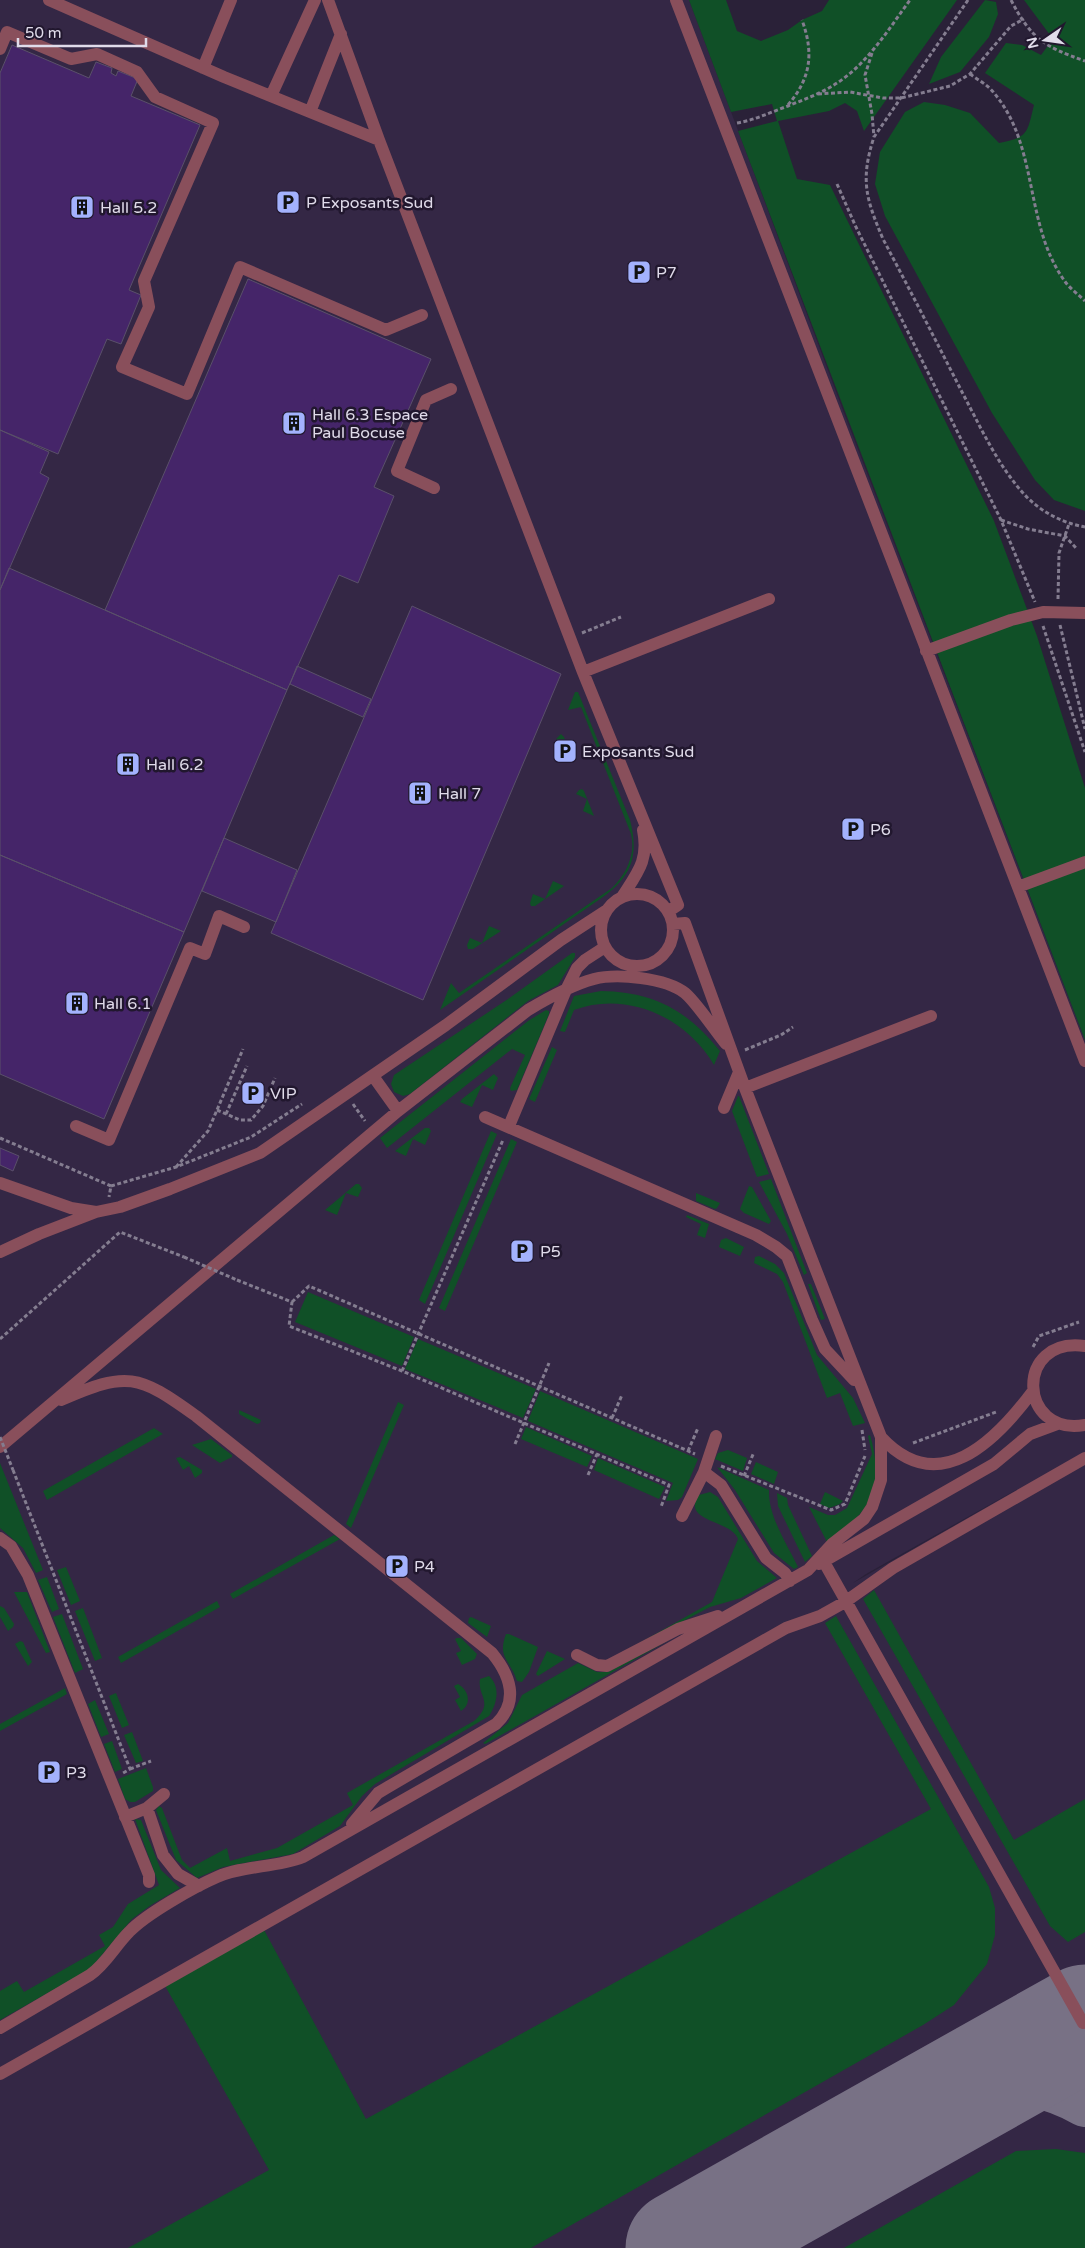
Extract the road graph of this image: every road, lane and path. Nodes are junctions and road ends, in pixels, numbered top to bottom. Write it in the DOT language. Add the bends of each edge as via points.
graph roads {
  1 [pos="49,0"];
  2 [pos="231,0"];
  3 [pos="315,0"];
  4 [pos="328,0"];
  5 [pos="676,0"];
  6 [pos="910,0"];
  7 [pos="968,0"];
  8 [pos="1011,0"];
  9 [pos="1024,19"];
  10 [pos="802,20"];
  11 [pos="341,34"];
  12 [pos="0,49"];
  13 [pos="873,50"];
  14 [pos="1084,60"];
  15 [pos="203,68"];
  16 [pos="970,74"];
  17 [pos="818,94"];
  18 [pos="868,95"];
  19 [pos="271,96"];
  20 [pos="901,98"];
  21 [pos="788,106"];
  22 [pos="310,112"];
  23 [pos="724,126"];
  24 [pos="874,138"];
  25 [pos="379,140"];
  26 [pos="837,184"];
  27 [pos="1085,301"];
  28 [pos="422,315"];
  29 [pos="451,389"];
  30 [pos="434,488"];
  31 [pos="1001,520"];
  32 [pos="1085,527"];
  33 [pos="1077,548"];
  34 [pos="770,599"];
  35 [pos="1039,613"];
  36 [pos="1085,613"];
  37 [pos="621,618"];
  38 [pos="570,637"];
  39 [pos="926,651"];
  40 [pos="583,672"];
  41 [pos="1085,752"];
  42 [pos="629,784"];
  43 [pos="1085,862"];
  44 [pos="1018,887"];
  45 [pos="622,897"];
  46 [pos="673,908"];
  47 [pos="607,910"];
  48 [pos="679,924"];
  49 [pos="601,927"];
  50 [pos="244,928"];
  51 [pos="561,940"];
  52 [pos="605,947"];
  53 [pos="566,990"];
  54 [pos="932,1016"];
  55 [pos="793,1027"];
  56 [pos="242,1049"];
  57 [pos="734,1054"];
  58 [pos="1085,1060"];
  59 [pos="247,1066"];
  60 [pos="739,1072"];
  61 [pos="373,1076"];
  62 [pos="275,1078"];
  63 [pos="745,1088"];
  64 [pos="724,1108"];
  65 [pos="217,1110"];
  66 [pos="398,1111"];
  67 [pos="226,1114"];
  68 [pos="485,1117"];
  69 [pos="76,1126"];
  70 [pos="508,1126"];
  71 [pos="0,1138"];
  72 [pos="176,1167"];
  73 [pos="0,1183"];
  74 [pos="101,1211"];
  75 [pos="120,1232"];
  76 [pos="0,1252"];
  77 [pos="292,1302"];
  78 [pos="1079,1322"];
  79 [pos="418,1333"];
  80 [pos="0,1339"];
  81 [pos="1085,1346"];
  82 [pos="1030,1351"];
  83 [pos="549,1363"];
  84 [pos="402,1371"];
  85 [pos="540,1386"];
  86 [pos="860,1387"];
  87 [pos="1032,1391"];
  88 [pos="622,1394"];
  89 [pos="48,1406"];
  90 [pos="999,1411"];
  91 [pos="612,1418"];
  92 [pos="524,1423"];
  93 [pos="1058,1424"];
  94 [pos="876,1425"];
  95 [pos="1085,1425"];
  96 [pos="698,1428"];
  97 [pos="716,1436"];
  98 [pos="0,1437"];
  99 [pos="881,1438"];
  100 [pos="515,1444"];
  101 [pos="910,1445"];
  102 [pos="0,1446"];
  103 [pos="688,1451"];
  104 [pos="754,1452"];
  105 [pos="596,1454"];
  106 [pos="1085,1458"];
  107 [pos="706,1466"];
  108 [pos="588,1475"];
  109 [pos="744,1476"];
  110 [pos="661,1506"];
  111 [pos="682,1516"];
  112 [pos="0,1538"];
  113 [pos="824,1562"];
  114 [pos="808,1570"];
  115 [pos="790,1581"];
  116 [pos="845,1602"];
  117 [pos="747,1606"];
  118 [pos="577,1655"];
  119 [pos="151,1761"];
  120 [pos="130,1769"];
  121 [pos="110,1779"];
  122 [pos="164,1794"];
  123 [pos="146,1808"];
  124 [pos="125,1817"];
  125 [pos="346,1832"];
  126 [pos="149,1882"];
  127 [pos="199,1886"];
  128 [pos="1082,2023"];
  129 [pos="0,2028"];
  130 [pos="0,2074"];
  1 -- 15 [label="street"];
  2 -- 15 [label="street"];
  3 -- 19 [label="street"];
  4 -- 11 [label="street"];
  5 -- 23 [label="street"];
  6 -- 13 [label="path"];
  7 -- 20 [label="path"];
  8 -- 9 [label="path"];
  9 -- 14 [label="path" via="1039,41"];
  9 -- 16 [label="path" via="1011,26"];
  10 -- 21 [label="path" via="809,51 808,70 799,92"];
  11 -- 22 [label="street"];
  11 -- 25 [label="street"];
  12 -- 28 [label="street" via="8,32 71,59 98,54 137,72 155,97 213,123 144,281 149,307 122,366 187,394 240,267 386,330"];
  13 -- 17 [label="path" via="838,83"];
  13 -- 18 [label="path" via="865,75"];
  15 -- 19 [label="street"];
  16 -- 20 [label="path" via="950,86"];
  16 -- 27 [label="path" via="993,91 1011,116 1026,162 1033,203 1045,243 1064,280"];
  17 -- 18 [label="path" via="850,92"];
  17 -- 21 [label="path"];
  18 -- 20 [label="path"];
  18 -- 24 [label="path"];
  19 -- 22 [label="street"];
  20 -- 24 [label="path"];
  21 -- 23 [label="path"];
  22 -- 25 [label="street"];
  23 -- 39 [label="street"];
  24 -- 32 [label="path" via="866,160 870,207 883,239 986,436 1004,468 1028,499 1069,524"];
  25 -- 38 [label="street"];
  26 -- 31 [label="path" via="854,225"];
  29 -- 30 [label="street" via="426,400 396,471"];
  31 -- 33 [label="path" via="1065,536"];
  31 -- 35 [label="path"];
  34 -- 40 [label="street"];
  35 -- 36 [label="street"];
  35 -- 39 [label="street"];
  35 -- 41 [label="path"];
  37 -- 38 [label="path"];
  38 -- 40 [label="street"];
  39 -- 44 [label="street"];
  40 -- 42 [label="street"];
  42 -- 45 [label="street" via="646,846 641,869"];
  42 -- 46 [label="street"];
  43 -- 44 [label="street"];
  44 -- 58 [label="street"];
  45 -- 46 [label="street" via="632,894 653,897"];
  45 -- 47 [label="street"];
  46 -- 48 [label="street"];
  47 -- 49 [label="street"];
  47 -- 51 [label="street"];
  48 -- 52 [label="street" via="664,956 649,965 621,963"];
  48 -- 57 [label="street"];
  49 -- 51 [label="street"];
  49 -- 52 [label="street"];
  50 -- 69 [label="street" via="220,916 205,954 190,948 109,1140"];
  51 -- 61 [label="street"];
  52 -- 53 [label="street" via="581,964"];
  53 -- 57 [label="street" via="594,979 612,977 656,981 684,993"];
  53 -- 66 [label="street" via="528,1010"];
  53 -- 70 [label="street"];
  54 -- 63 [label="street"];
  55 -- 57 [label="path"];
  56 -- 65 [label="path"];
  57 -- 60 [label="street"];
  59 -- 67 [label="path"];
  60 -- 63 [label="street"];
  60 -- 64 [label="street"];
  61 -- 66 [label="street"];
  61 -- 74 [label="street" via="260,1153 170,1189"];
  62 -- 67 [label="path" via="263,1106 251,1120 240,1120"];
  63 -- 86 [label="street"];
  65 -- 67 [label="path"];
  65 -- 72 [label="path" via="208,1131"];
  66 -- 89 [label="street"];
  68 -- 70 [label="street"];
  70 -- 79 [label="path"];
  70 -- 86 [label="street" via="776,1246 788,1256 825,1349"];
  71 -- 74 [label="path" via="111,1186"];
  73 -- 74 [label="street" via="71,1208"];
  74 -- 75 [label="path"];
  74 -- 76 [label="street"];
  75 -- 77 [label="path, bridge"];
  75 -- 80 [label="path"];
  77 -- 79 [label="path" via="309,1286"];
  77 -- 84 [label="path" via="289,1326"];
  78 -- 82 [label="path" via="1039,1336"];
  79 -- 84 [label="path"];
  79 -- 85 [label="path"];
  81 -- 87 [label="street" via="1059,1346 1047,1353 1035,1370"];
  83 -- 85 [label="path"];
  84 -- 92 [label="path"];
  85 -- 91 [label="path"];
  85 -- 92 [label="path"];
  86 -- 94 [label="street"];
  87 -- 93 [label="street" via="1037,1405"];
  87 -- 99 [label="street" via="1002,1428 982,1445 945,1464 912,1462"];
  88 -- 91 [label="path"];
  89 -- 102 [label="street"];
  89 -- 125 [label="street" via="109,1382 138,1382 163,1392 485,1648 501,1665 510,1686 507,1708 501,1719 383,1790"];
  90 -- 101 [label="path"];
  91 -- 103 [label="path"];
  92 -- 100 [label="path"];
  92 -- 105 [label="path"];
  93 -- 95 [label="street" via="1071,1427"];
  93 -- 113 [label="street" via="1030,1434 994,1464"];
  94 -- 99 [label="street"];
  94 -- 109 [label="path" via="861,1431 866,1455 841,1508 825,1509"];
  96 -- 103 [label="path"];
  97 -- 107 [label="street"];
  98 -- 120 [label="path, bridge"];
  99 -- 114 [label="street" via="881,1480 872,1507 864,1519 832,1544"];
  103 -- 107 [label="path"];
  104 -- 109 [label="path"];
  105 -- 108 [label="path"];
  105 -- 110 [label="path" via="669,1485"];
  106 -- 116 [label="street" via="893,1568"];
  107 -- 109 [label="path"];
  107 -- 111 [label="street"];
  107 -- 115 [label="street" via="766,1558"];
  112 -- 121 [label="street" via="10,1546 28,1575"];
  113 -- 114 [label="street"];
  113 -- 116 [label="street"];
  114 -- 115 [label="street"];
  115 -- 117 [label="street"];
  116 -- 128 [label="street"];
  116 -- 130 [label="street" via="778,1633"];
  117 -- 118 [label="street" via="678,1629 607,1666"];
  117 -- 125 [label="street"];
  119 -- 120 [label="path"];
  120 -- 121 [label="path"];
  121 -- 124 [label="street"];
  122 -- 123 [label="street"];
  123 -- 124 [label="street"];
  123 -- 127 [label="street" via="163,1855 178,1874"];
  124 -- 126 [label="street"];
  125 -- 127 [label="street" via="293,1861 228,1873"];
  127 -- 129 [label="street" via="130,1931 90,1976"];
}
